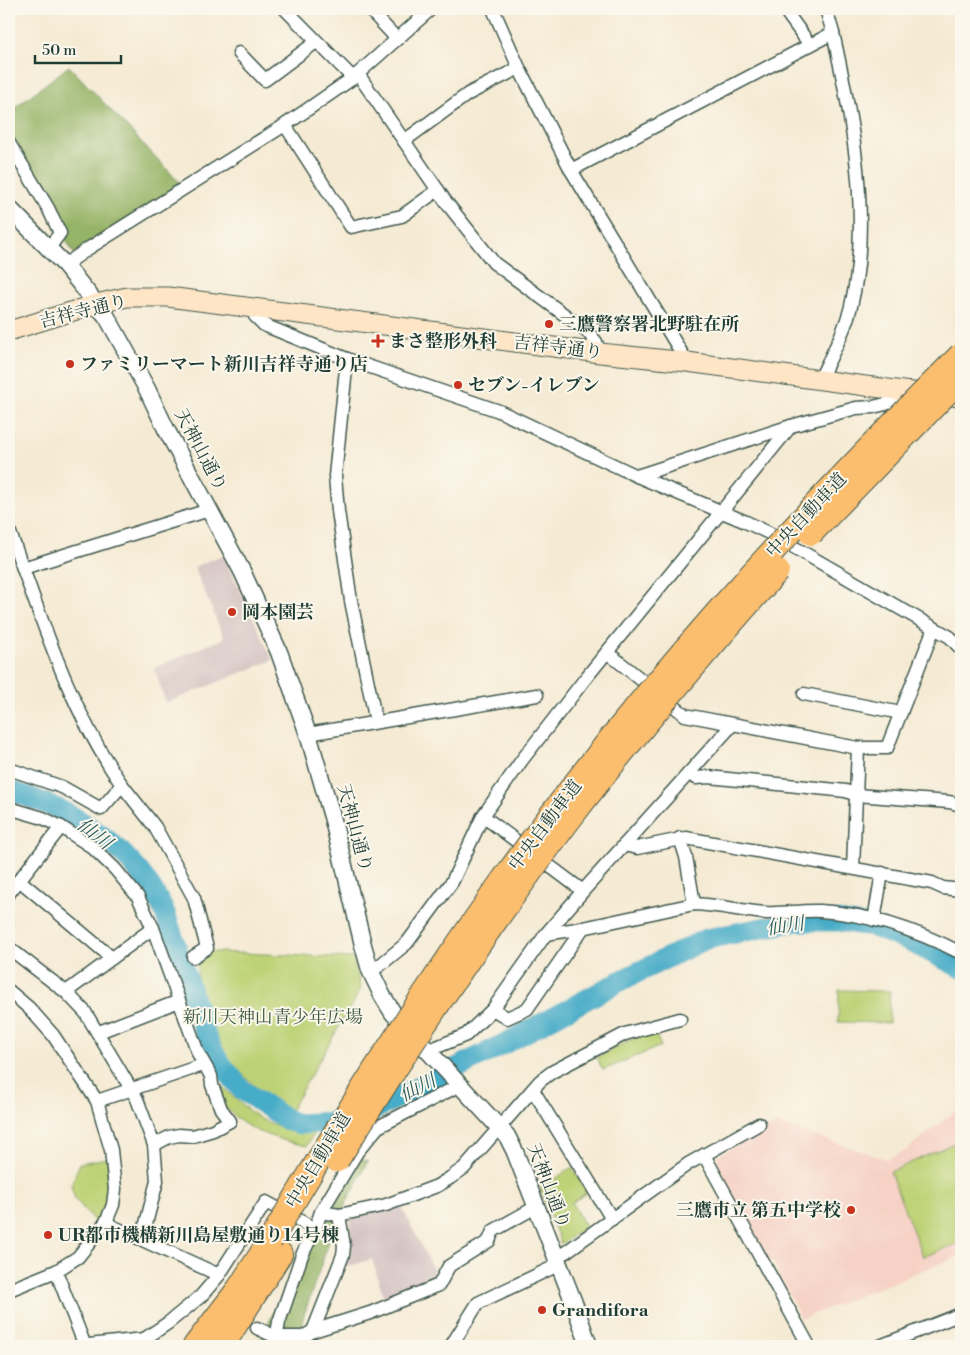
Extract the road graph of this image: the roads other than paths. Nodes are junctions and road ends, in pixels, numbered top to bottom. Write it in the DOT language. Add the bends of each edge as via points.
graph roads {
  1 [pos="285,9"];
  2 [pos="369,9"];
  3 [pos="431,9"];
  4 [pos="492,9"];
  5 [pos="784,9"];
  6 [pos="826,9"];
  7 [pos="833,33"];
  8 [pos="397,39"];
  9 [pos="316,42"];
  10 [pos="810,46"];
  11 [pos="239,53"];
  12 [pos="519,68"];
  13 [pos="356,76"];
  14 [pos="285,125"];
  15 [pos="404,141"];
  16 [pos="9,143"];
  17 [pos="572,170"];
  18 [pos="438,190"];
  19 [pos="9,208"];
  20 [pos="50,248"];
  21 [pos="65,265"];
  22 [pos="96,304"];
  23 [pos="254,307"];
  24 [pos="9,331"];
  25 [pos="600,353"];
  26 [pos="961,355"];
  27 [pos="348,359"];
  28 [pos="687,362"];
  29 [pos="961,378"];
  30 [pos="820,380"];
  31 [pos="903,391"];
  32 [pos="961,397"];
  33 [pos="791,426"];
  34 [pos="637,476"];
  35 [pos="210,510"];
  36 [pos="723,512"];
  37 [pos="9,530"];
  38 [pos="23,568"];
  39 [pos="934,628"];
  40 [pos="961,648"];
  41 [pos="608,652"];
  42 [pos="804,694"];
  43 [pos="537,695"];
  44 [pos="901,713"];
  45 [pos="376,722"];
  46 [pos="732,725"];
  47 [pos="308,734"];
  48 [pos="858,748"];
  49 [pos="9,769"];
  50 [pos="688,774"];
  51 [pos="122,785"];
  52 [pos="856,795"];
  53 [pos="961,805"];
  54 [pos="9,808"];
  55 [pos="483,816"];
  56 [pos="61,827"];
  57 [pos="680,838"];
  58 [pos="624,845"];
  59 [pos="853,868"];
  60 [pos="882,873"];
  61 [pos="19,880"];
  62 [pos="961,890"];
  63 [pos="583,891"];
  64 [pos="9,893"];
  65 [pos="694,904"];
  66 [pos="874,920"];
  67 [pos="153,928"];
  68 [pos="583,928"];
  69 [pos="546,934"];
  70 [pos="9,948"];
  71 [pos="961,953"];
  72 [pos="193,957"];
  73 [pos="112,958"];
  74 [pos="370,970"];
  75 [pos="9,991"];
  76 [pos="66,992"];
  77 [pos="179,1001"];
  78 [pos="493,1009"];
  79 [pos="680,1020"];
  80 [pos="99,1032"];
  81 [pos="432,1056"];
  82 [pos="203,1065"];
  83 [pos="458,1083"];
  84 [pos="132,1090"];
  85 [pos="533,1090"];
  86 [pos="97,1102"];
  87 [pos="759,1124"];
  88 [pos="499,1127"];
  89 [pos="154,1145"];
  90 [pos="704,1155"];
  91 [pos="536,1207"];
  92 [pos="321,1212"];
  93 [pos="339,1215"];
  94 [pos="612,1219"];
  95 [pos="106,1222"];
  96 [pos="315,1229"];
  97 [pos="142,1239"];
  98 [pos="277,1243"];
  99 [pos="557,1262"];
  100 [pos="56,1271"];
  101 [pos="219,1275"];
  102 [pos="9,1290"];
  103 [pos="258,1291"];
  104 [pos="201,1296"];
  105 [pos="217,1307"];
  106 [pos="961,1314"];
  107 [pos="258,1328"];
  108 [pos="307,1338"];
  109 [pos="906,1341"];
  110 [pos="276,1342"];
  111 [pos="139,1343"];
  112 [pos="83,1346"];
  113 [pos="195,1346"];
  114 [pos="216,1346"];
  115 [pos="222,1346"];
  116 [pos="230,1346"];
  117 [pos="451,1346"];
  118 [pos="589,1346"];
  119 [pos="809,1346"];
  120 [pos="880,1346"];
  1 -- 9 [label="street"];
  2 -- 8 [label="street"];
  3 -- 8 [label="street"];
  4 -- 12 [label="street"];
  5 -- 10 [label="street"];
  6 -- 7 [label="street"];
  7 -- 10 [label="street"];
  7 -- 30 [label="street" via="848,99 860,220 851,307"];
  8 -- 13 [label="street"];
  9 -- 11 [label="street" via="265,80"];
  9 -- 13 [label="street"];
  10 -- 17 [label="street"];
  12 -- 15 [label="street" via="468,94"];
  12 -- 17 [label="street"];
  13 -- 14 [label="street"];
  13 -- 15 [label="street"];
  14 -- 18 [label="street" via="351,227 402,216"];
  14 -- 21 [label="street"];
  15 -- 18 [label="street"];
  16 -- 20 [label="street" via="60,233"];
  17 -- 28 [label="street"];
  18 -- 25 [label="street" via="494,264 588,332"];
  19 -- 20 [label="street, 天神山通り"];
  20 -- 21 [label="street, 天神山通り"];
  21 -- 22 [label="street, 天神山通り"];
  22 -- 23 [label="main road, 吉祥寺通り" via="127,297 168,297"];
  22 -- 24 [label="main road, 吉祥寺通り"];
  22 -- 35 [label="street, 天神山通り" via="107,317 143,381"];
  23 -- 25 [label="main road, 吉祥寺通り"];
  23 -- 27 [label="street" via="255,316 264,325"];
  25 -- 28 [label="main road, 吉祥寺通り"];
  26 -- 98 [label="highway, 中央自動車道, bridge" via="872,445 720,610 570,791 504,878 422,996 340,1124"];
  27 -- 34 [label="street" via="500,411"];
  27 -- 45 [label="street" via="335,476 352,610"];
  28 -- 30 [label="main road, 吉祥寺通り"];
  29 -- 98 [label="highway, 中央自動車道, bridge" via="716,639 572,816 478,946"];
  30 -- 31 [label="main road, 吉祥寺通り"];
  31 -- 32 [label="main road, 吉祥寺通り"];
  31 -- 33 [label="street" via="890,403 856,408"];
  33 -- 34 [label="street"];
  33 -- 36 [label="street"];
  34 -- 36 [label="street"];
  35 -- 38 [label="street"];
  35 -- 47 [label="street, 天神山通り" via="279,652"];
  36 -- 39 [label="street" via="772,534"];
  36 -- 41 [label="street"];
  37 -- 38 [label="street"];
  38 -- 51 [label="street" via="66,681 104,760"];
  39 -- 40 [label="street"];
  39 -- 44 [label="street"];
  41 -- 46 [label="street" via="684,715"];
  41 -- 55 [label="street"];
  42 -- 44 [label="street"];
  43 -- 45 [label="street"];
  44 -- 48 [label="street" via="887,748"];
  45 -- 47 [label="street"];
  46 -- 48 [label="street"];
  46 -- 50 [label="street"];
  47 -- 74 [label="street, 天神山通り" via="334,820"];
  48 -- 52 [label="street"];
  49 -- 51 [label="street" via="62,787 101,809"];
  50 -- 52 [label="street" via="696,778 846,791"];
  50 -- 58 [label="street"];
  51 -- 72 [label="street" via="155,827 194,898 207,948"];
  52 -- 53 [label="street"];
  52 -- 59 [label="street"];
  54 -- 56 [label="street"];
  55 -- 63 [label="street"];
  55 -- 74 [label="street" via="452,882 407,943"];
  56 -- 61 [label="street"];
  56 -- 67 [label="street" via="92,847 115,869 138,897"];
  57 -- 58 [label="street" via="637,848"];
  57 -- 59 [label="street"];
  57 -- 65 [label="street"];
  58 -- 63 [label="street"];
  59 -- 60 [label="street"];
  60 -- 62 [label="street"];
  60 -- 66 [label="street"];
  61 -- 64 [label="street"];
  61 -- 73 [label="street"];
  63 -- 69 [label="street"];
  65 -- 66 [label="street" via="768,913 821,911"];
  65 -- 68 [label="street"];
  66 -- 71 [label="street"];
  67 -- 73 [label="street"];
  67 -- 77 [label="street"];
  68 -- 69 [label="street"];
  68 -- 78 [label="street" via="527,1009 506,1018"];
  69 -- 78 [label="street"];
  70 -- 76 [label="street"];
  73 -- 76 [label="street"];
  74 -- 81 [label="street, 天神山通り" via="388,1005"];
  75 -- 86 [label="street" via="54,1035"];
  76 -- 80 [label="street"];
  77 -- 80 [label="street"];
  77 -- 82 [label="street"];
  78 -- 81 [label="street" via="466,1035"];
  79 -- 85 [label="street" via="625,1034 552,1072"];
  80 -- 84 [label="street"];
  81 -- 83 [label="street, 天神山通り"];
  82 -- 84 [label="street"];
  82 -- 89 [label="street" via="211,1076 221,1109 230,1121 213,1130 192,1136 179,1135"];
  83 -- 88 [label="street, 天神山通り"];
  83 -- 92 [label="street" via="378,1126 357,1152"];
  84 -- 86 [label="street"];
  84 -- 89 [label="street"];
  85 -- 88 [label="street"];
  85 -- 94 [label="street"];
  86 -- 95 [label="street" via="115,1176 112,1205"];
  87 -- 90 [label="street"];
  88 -- 91 [label="street, 天神山通り" via="515,1152"];
  88 -- 93 [label="street" via="464,1168 437,1186 386,1205"];
  89 -- 97 [label="street" via="157,1181"];
  90 -- 94 [label="street"];
  90 -- 119 [label="street"];
  91 -- 99 [label="street, 天神山通り"];
  91 -- 108 [label="street" via="493,1231 489,1241 450,1266 439,1285"];
  92 -- 93 [label="street"];
  92 -- 96 [label="street"];
  93 -- 108 [label="street" via="343,1255"];
  94 -- 99 [label="street"];
  95 -- 97 [label="street"];
  95 -- 100 [label="street" via="78,1257"];
  96 -- 101 [label="street" via="266,1202"];
  96 -- 110 [label="street" via="292,1282"];
  97 -- 101 [label="street"];
  98 -- 103 [label="highway, 中央自動車道"];
  98 -- 113 [label="highway, 中央自動車道"];
  99 -- 117 [label="street" via="478,1303"];
  99 -- 118 [label="street, 天神山通り"];
  100 -- 102 [label="street"];
  100 -- 112 [label="street"];
  101 -- 104 [label="street"];
  103 -- 114 [label="highway"];
  103 -- 115 [label="highway, 中央自動車道"];
  103 -- 116 [label="highway"];
  104 -- 105 [label="street"];
  104 -- 111 [label="street"];
  106 -- 109 [label="street"];
  107 -- 110 [label="street"];
  108 -- 110 [label="street"];
  109 -- 120 [label="street"];
  111 -- 112 [label="street"];
}
